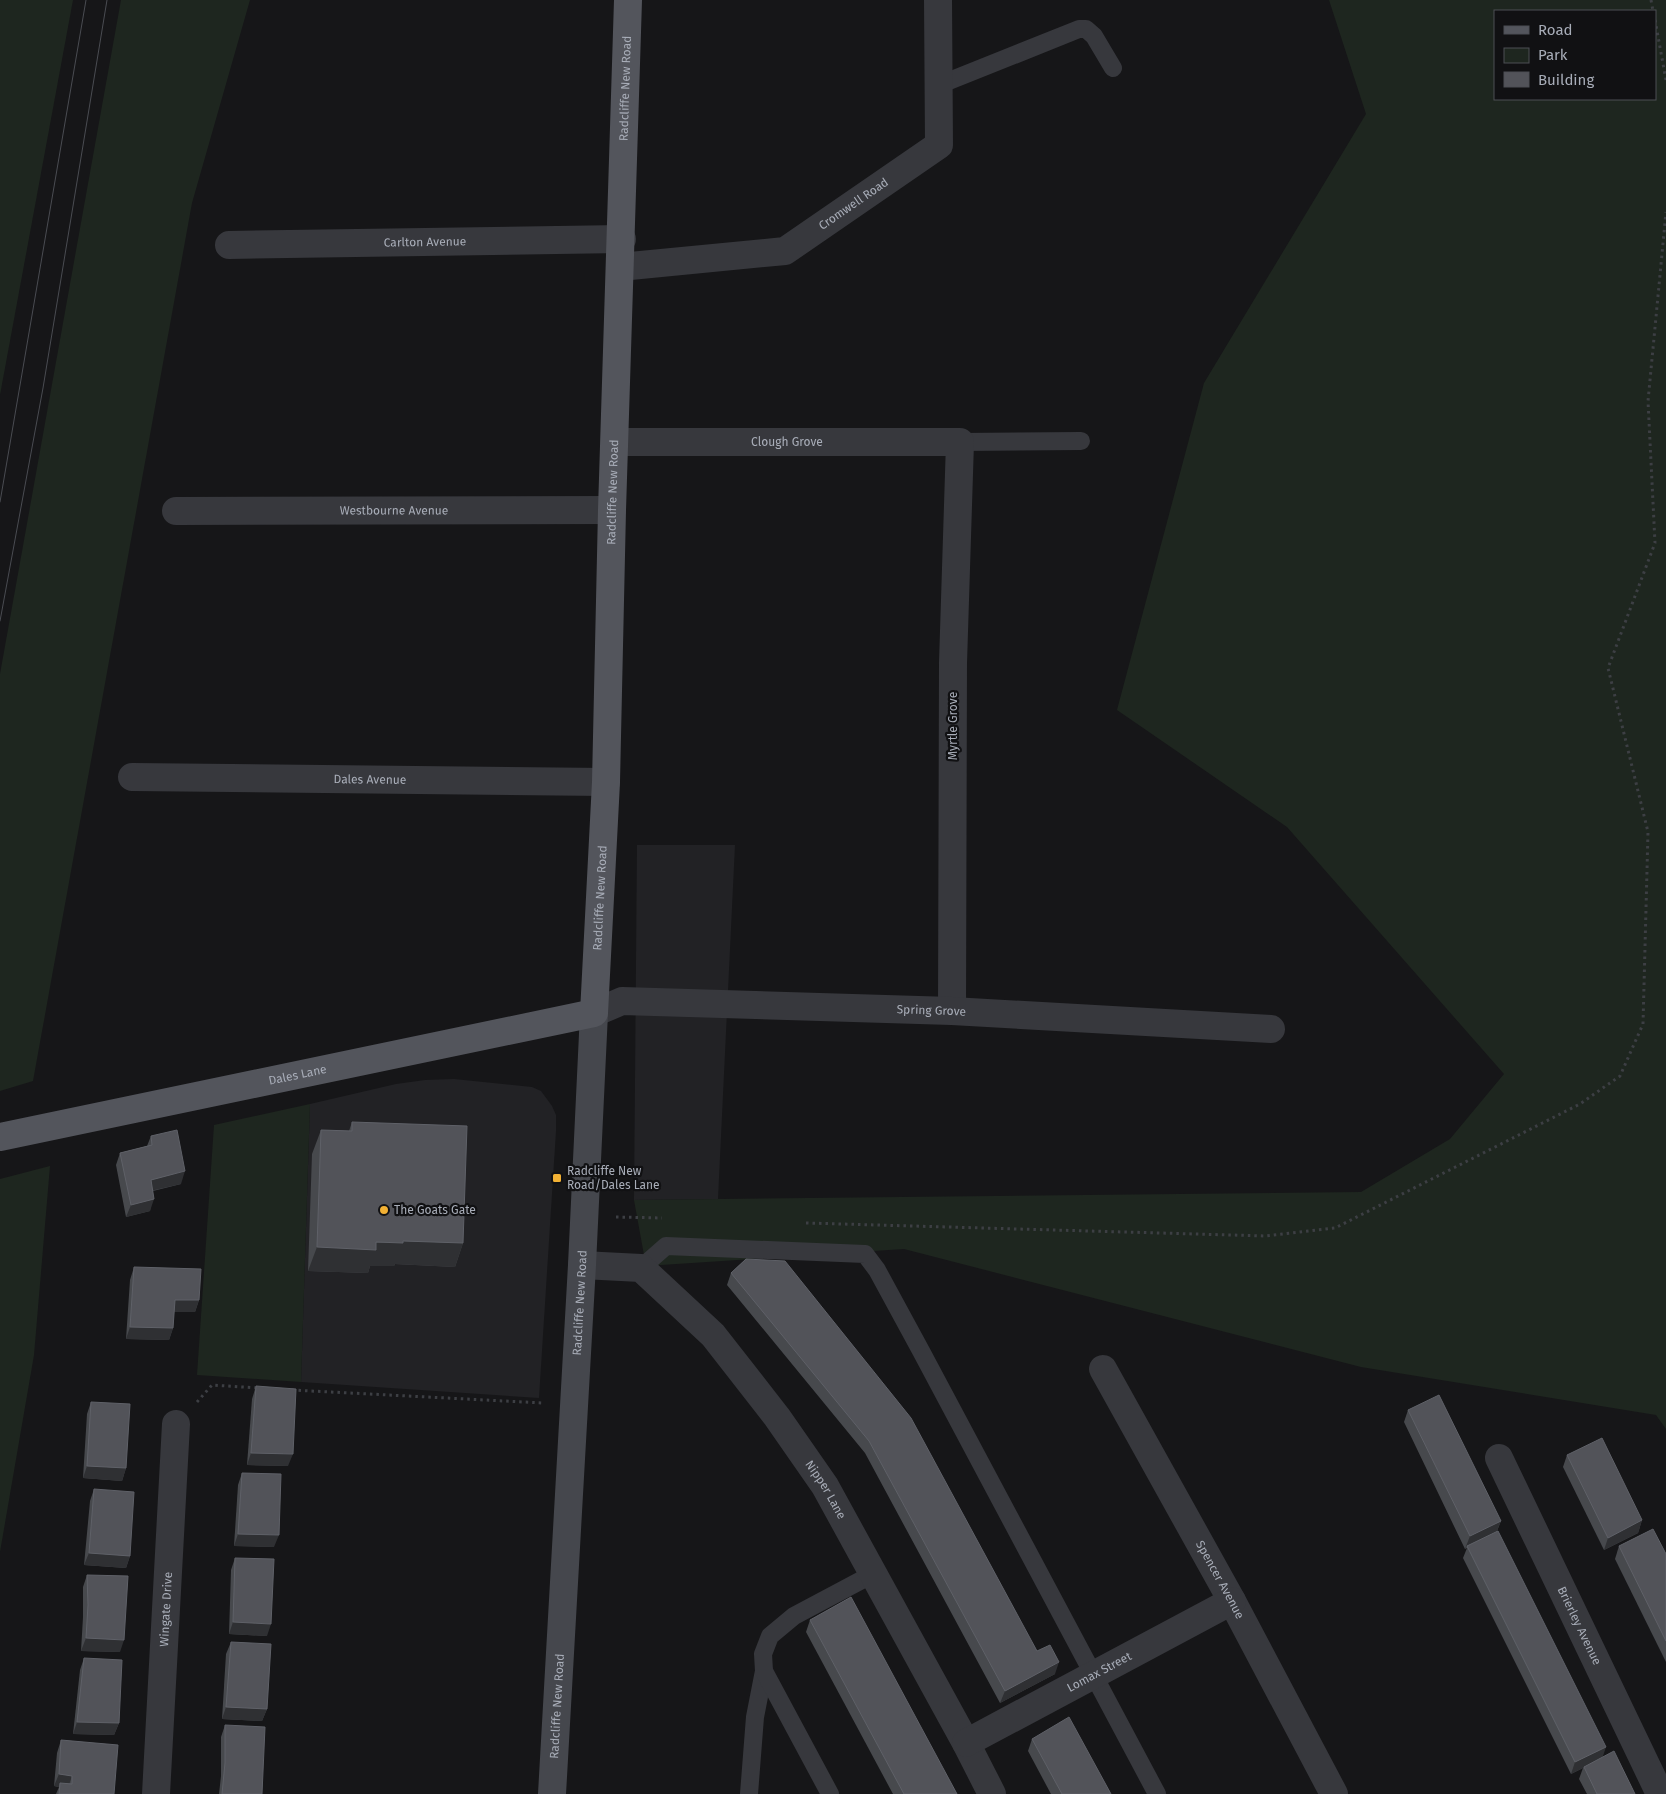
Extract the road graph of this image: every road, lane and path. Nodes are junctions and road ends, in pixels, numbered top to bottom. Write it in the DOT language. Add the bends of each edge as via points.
graph roads {
  1 [pos="628,0"];
  2 [pos="938,0"];
  3 [pos="1656,25"];
  4 [pos="1113,68"];
  5 [pos="1666,80"];
  6 [pos="938,85"];
  7 [pos="1666,212"];
  8 [pos="622,240"];
  9 [pos="228,245"];
  10 [pos="620,267"];
  11 [pos="1081,441"];
  12 [pos="615,442"];
  13 [pos="960,442"];
  14 [pos="612,510"];
  15 [pos="176,511"];
  16 [pos="132,777"];
  17 [pos="606,782"];
  18 [pos="952,1011"];
  19 [pos="594,1013"];
  20 [pos="1271,1029"];
  21 [pos="0,1137"];
  22 [pos="584,1216"];
  23 [pos="663,1218"];
  24 [pos="801,1222"];
  25 [pos="582,1265"];
  26 [pos="641,1268"];
  27 [pos="1103,1369"];
  28 [pos="260,1388"];
  29 [pos="290,1390"];
  30 [pos="574,1405"];
  31 [pos="176,1424"];
  32 [pos="1500,1458"];
  33 [pos="873,1574"];
  34 [pos="1232,1601"];
  35 [pos="764,1671"];
  36 [pos="1095,1674"];
  37 [pos="966,1743"];
  38 [pos="156,1794"];
  39 [pos="552,1794"];
  40 [pos="749,1794"];
  41 [pos="830,1794"];
  42 [pos="992,1794"];
  43 [pos="1158,1794"];
  44 [pos="1334,1794"];
  45 [pos="1660,1794"];
  1 -- 8 [label="main road, Radcliffe New Road"];
  2 -- 6 [label="street, Cromwell Road"];
  3 -- 5 [label="path"];
  4 -- 6 [label="lane" via="1094,36 1086,29 1079,29"];
  6 -- 10 [label="street, Cromwell Road" via="939,144 785,251"];
  7 -- 24 [label="path" via="1648,401 1655,543 1608,668 1648,832 1643,1024 1620,1076 1580,1104 1335,1228 1266,1236"];
  8 -- 9 [label="street, Carlton Avenue"];
  8 -- 10 [label="main road, Radcliffe New Road"];
  10 -- 12 [label="main road, Radcliffe New Road"];
  11 -- 13 [label="lane"];
  12 -- 13 [label="street, Clough Grove"];
  12 -- 14 [label="main road, Radcliffe New Road"];
  13 -- 18 [label="street, Myrtle Grove" via="953,663"];
  14 -- 15 [label="street, Westbourne Avenue"];
  14 -- 17 [label="main road, Radcliffe New Road"];
  16 -- 17 [label="street, Dales Avenue"];
  17 -- 19 [label="main road, Radcliffe New Road"];
  18 -- 19 [label="street, Spring Grove" via="622,1001"];
  18 -- 20 [label="street, Spring Grove"];
  19 -- 21 [label="main road, Dales Lane"];
  19 -- 22 [label="main road, Radcliffe New Road"];
  22 -- 23 [label="path"];
  22 -- 25 [label="main road, Radcliffe New Road"];
  25 -- 26 [label="street"];
  25 -- 30 [label="main road, Radcliffe New Road"];
  26 -- 33 [label="street, Nipper Lane" via="713,1335 777,1417 825,1486"];
  26 -- 36 [label="lane" via="666,1246 865,1254 877,1270"];
  27 -- 34 [label="street, Spencer Avenue"];
  28 -- 31 [label="path" via="212,1385"];
  29 -- 30 [label="path"];
  30 -- 39 [label="main road, Radcliffe New Road"];
  31 -- 38 [label="street, Wingate Drive"];
  32 -- 45 [label="street, Brierley Avenue"];
  33 -- 35 [label="lane" via="794,1616 770,1636 763,1654"];
  33 -- 37 [label="street, Nipper Lane"];
  34 -- 36 [label="street, Lomax Street"];
  34 -- 44 [label="street, Spencer Avenue"];
  35 -- 40 [label="lane" via="755,1717"];
  35 -- 41 [label="lane"];
  36 -- 37 [label="street, Lomax Street"];
  36 -- 43 [label="lane"];
  37 -- 42 [label="street, Nipper Lane"];
}
